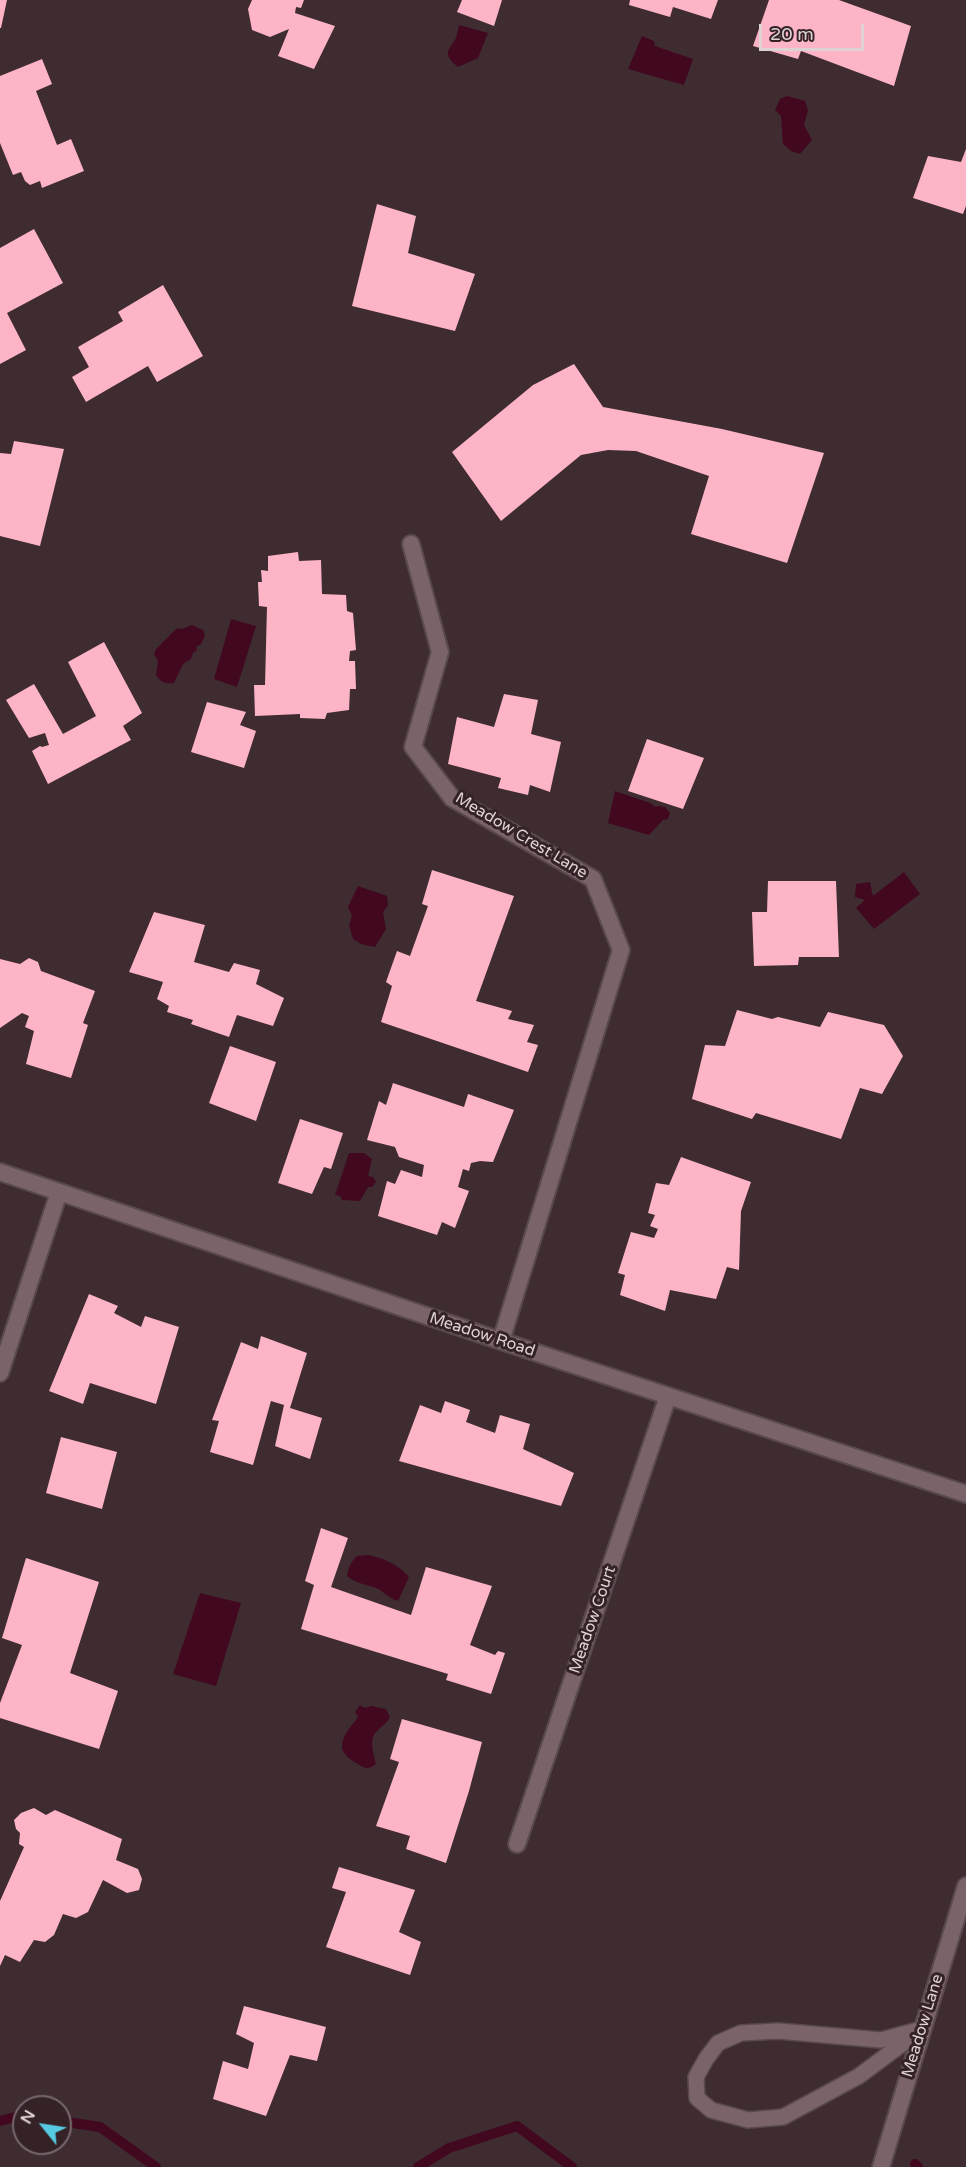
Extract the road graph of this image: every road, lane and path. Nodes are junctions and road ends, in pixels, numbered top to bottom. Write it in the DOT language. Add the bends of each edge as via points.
graph roads {
  1 [pos="411,544"];
  2 [pos="0,1172"];
  3 [pos="58,1192"];
  4 [pos="501,1341"];
  5 [pos="0,1373"];
  6 [pos="668,1396"];
  7 [pos="966,1494"];
  8 [pos="517,1844"];
  9 [pos="966,1886"];
  10 [pos="922,2029"];
  11 [pos="880,2167"];
  1 -- 4 [label="street, Meadow Crest Lane" via="440,652 413,747 452,798 593,879 621,950"];
  2 -- 3 [label="street, Meadow Road"];
  3 -- 4 [label="street, Meadow Road"];
  3 -- 5 [label="street"];
  4 -- 6 [label="street, Meadow Road"];
  6 -- 7 [label="street, Meadow Road"];
  6 -- 8 [label="street, Meadow Court"];
  9 -- 10 [label="street, Meadow Lane"];
  10 -- 10 [label="lane" via="859,2076 783,2117 748,2120 711,2110 697,2098 696,2077 706,2059 718,2043 741,2033 778,2031 881,2040"];
  10 -- 11 [label="street, Meadow Lane"];
}
